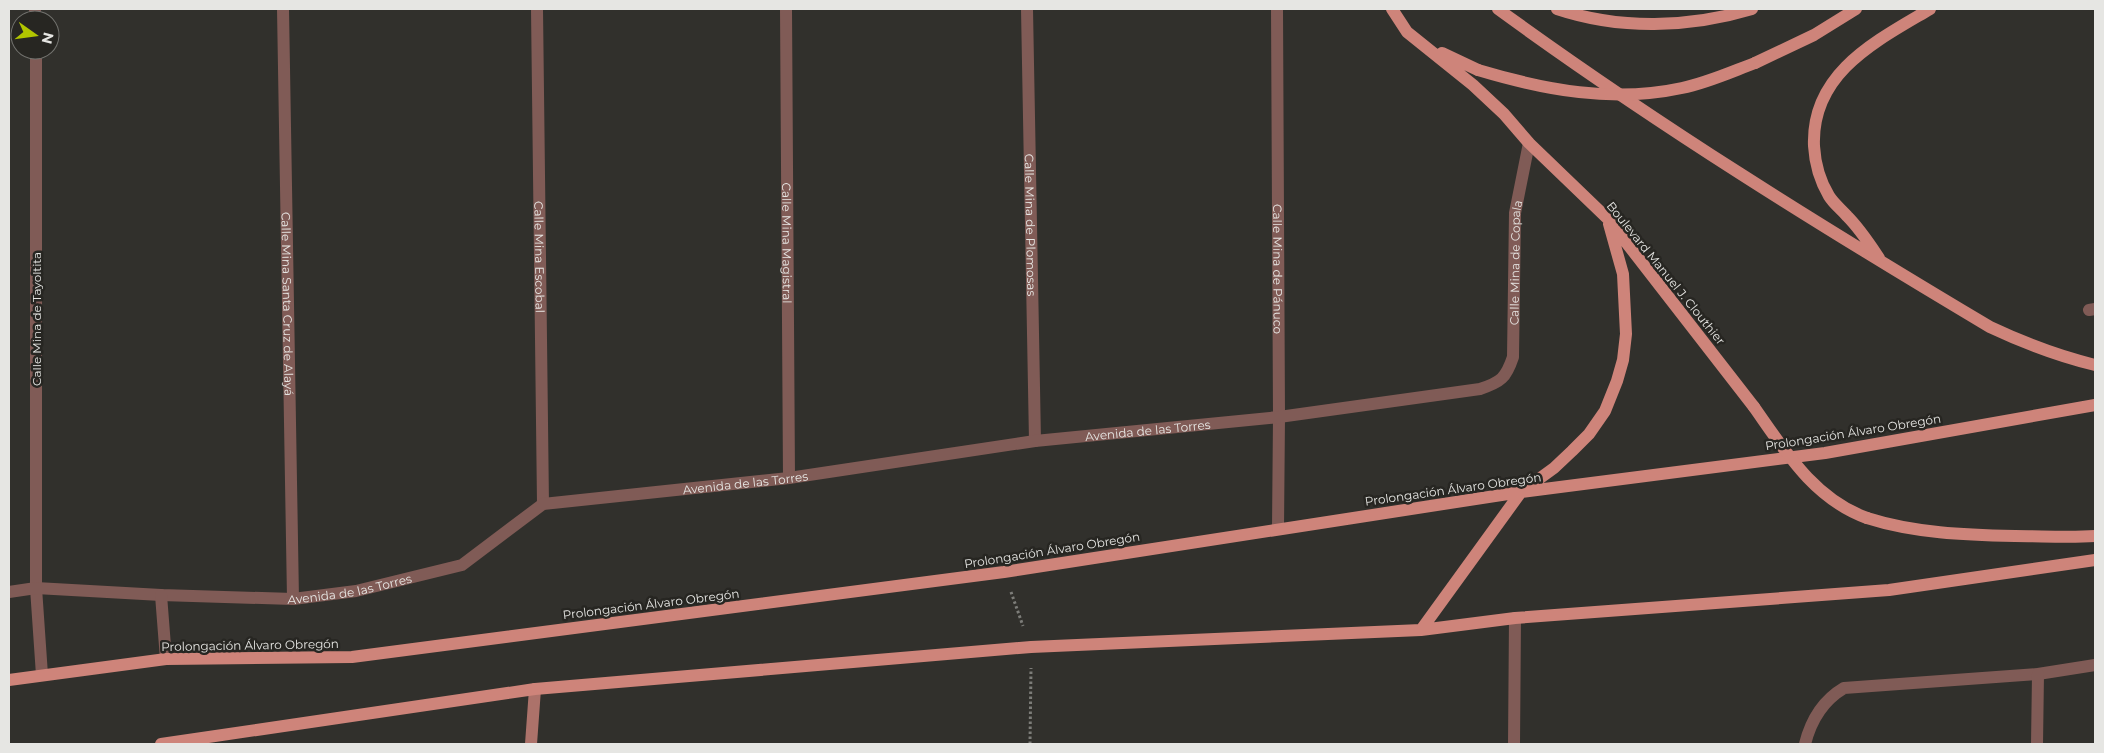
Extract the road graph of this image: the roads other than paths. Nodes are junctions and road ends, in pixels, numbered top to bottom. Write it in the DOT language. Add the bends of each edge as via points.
graph roads {
  1 [pos="283,9"];
  2 [pos="537,9"];
  3 [pos="786,9"];
  4 [pos="1027,9"];
  5 [pos="1277,9"];
  6 [pos="1392,9"];
  7 [pos="1498,9"];
  8 [pos="1557,9"];
  9 [pos="1752,9"];
  10 [pos="1856,9"];
  11 [pos="1930,9"];
  12 [pos="1423,44"];
  13 [pos="36,60"];
  14 [pos="1530,143"];
  15 [pos="1608,219"];
  16 [pos="1882,262"];
  17 [pos="2095,365"];
  18 [pos="1500,380"];
  19 [pos="2095,405"];
  20 [pos="1279,416"];
  21 [pos="1035,441"];
  22 [pos="789,478"];
  23 [pos="1520,492"];
  24 [pos="543,504"];
  25 [pos="1278,528"];
  26 [pos="2095,536"];
  27 [pos="2095,560"];
  28 [pos="36,588"];
  29 [pos="9,592"];
  30 [pos="162,595"];
  31 [pos="293,599"];
  32 [pos="1515,618"];
  33 [pos="1421,630"];
  34 [pos="166,659"];
  35 [pos="2095,665"];
  36 [pos="2038,674"];
  37 [pos="42,675"];
  38 [pos="9,680"];
  39 [pos="535,689"];
  40 [pos="161,744"];
  41 [pos="532,744"];
  42 [pos="1514,744"];
  43 [pos="1805,744"];
  44 [pos="2037,744"];
  1 -- 31 [label="street, Calle Mina Santa Cruz de Alayá"];
  2 -- 24 [label="street, Calle Mina Escobal"];
  3 -- 22 [label="street, Calle Mina Magistral"];
  4 -- 21 [label="street, Calle Mina de Plomosas"];
  5 -- 20 [label="street, Calle Mina de Pánuco"];
  6 -- 12 [label="main road, Boulevard Manuel J. Clouthier" via="1407,32"];
  7 -- 16 [label="main road" via="1663,124"];
  8 -- 9 [label="main road" via="1608,21 1674,24 1726,17"];
  10 -- 12 [label="main road, bridge" via="1814,35 1755,63 1706,82 1660,92 1610,95 1524,83 1478,70"];
  11 -- 16 [label="main road" via="1848,63 1837,74 1821,101 1816,118 1815,154 1823,184"];
  12 -- 14 [label="main road, Boulevard Manuel J. Clouthier" via="1473,85"];
  13 -- 28 [label="street, Calle Mina de Tayoltita"];
  14 -- 15 [label="main road, Boulevard Manuel J. Clouthier"];
  14 -- 18 [label="street, Calle Mina de Copala" via="1515,213 1513,357 1508,372"];
  15 -- 23 [label="main road" via="1623,274 1626,307 1623,360 1617,381 1605,411 1589,434 1554,468"];
  15 -- 26 [label="main road, Boulevard Manuel J. Clouthier, bridge" via="1812,484 1831,500 1850,512 1880,522 1939,532"];
  16 -- 17 [label="main road" via="1990,328 2060,356"];
  18 -- 20 [label="street, Avenida de las Torres" via="1480,389"];
  19 -- 23 [label="main road, Prolongación Álvaro Obregón" via="1825,453"];
  20 -- 21 [label="street, Avenida de las Torres"];
  20 -- 25 [label="street, Calle Mina de Pánuco"];
  21 -- 22 [label="street, Avenida de las Torres"];
  22 -- 24 [label="street, Avenida de las Torres"];
  23 -- 25 [label="main road, Prolongación Álvaro Obregón"];
  23 -- 33 [label="main road"];
  24 -- 31 [label="street, Avenida de las Torres" via="462,565 356,591"];
  25 -- 34 [label="main road, Prolongación Álvaro Obregón" via="994,574 352,657"];
  27 -- 32 [label="main road" via="1889,590"];
  28 -- 29 [label="street, Avenida de las Torres"];
  28 -- 30 [label="street, Avenida de las Torres"];
  28 -- 37 [label="street, Calle Mina de Tayoltita"];
  30 -- 31 [label="street, Avenida de las Torres"];
  30 -- 34 [label="street"];
  32 -- 33 [label="main road"];
  32 -- 42 [label="street"];
  33 -- 39 [label="main road" via="1031,647"];
  34 -- 37 [label="main road, Prolongación Álvaro Obregón"];
  35 -- 36 [label="street"];
  36 -- 43 [label="street" via="1844,688 1833,695 1814,718"];
  36 -- 44 [label="street"];
  37 -- 38 [label="main road, Prolongación Álvaro Obregón"];
  39 -- 40 [label="main road"];
  39 -- 41 [label="street"];
}
